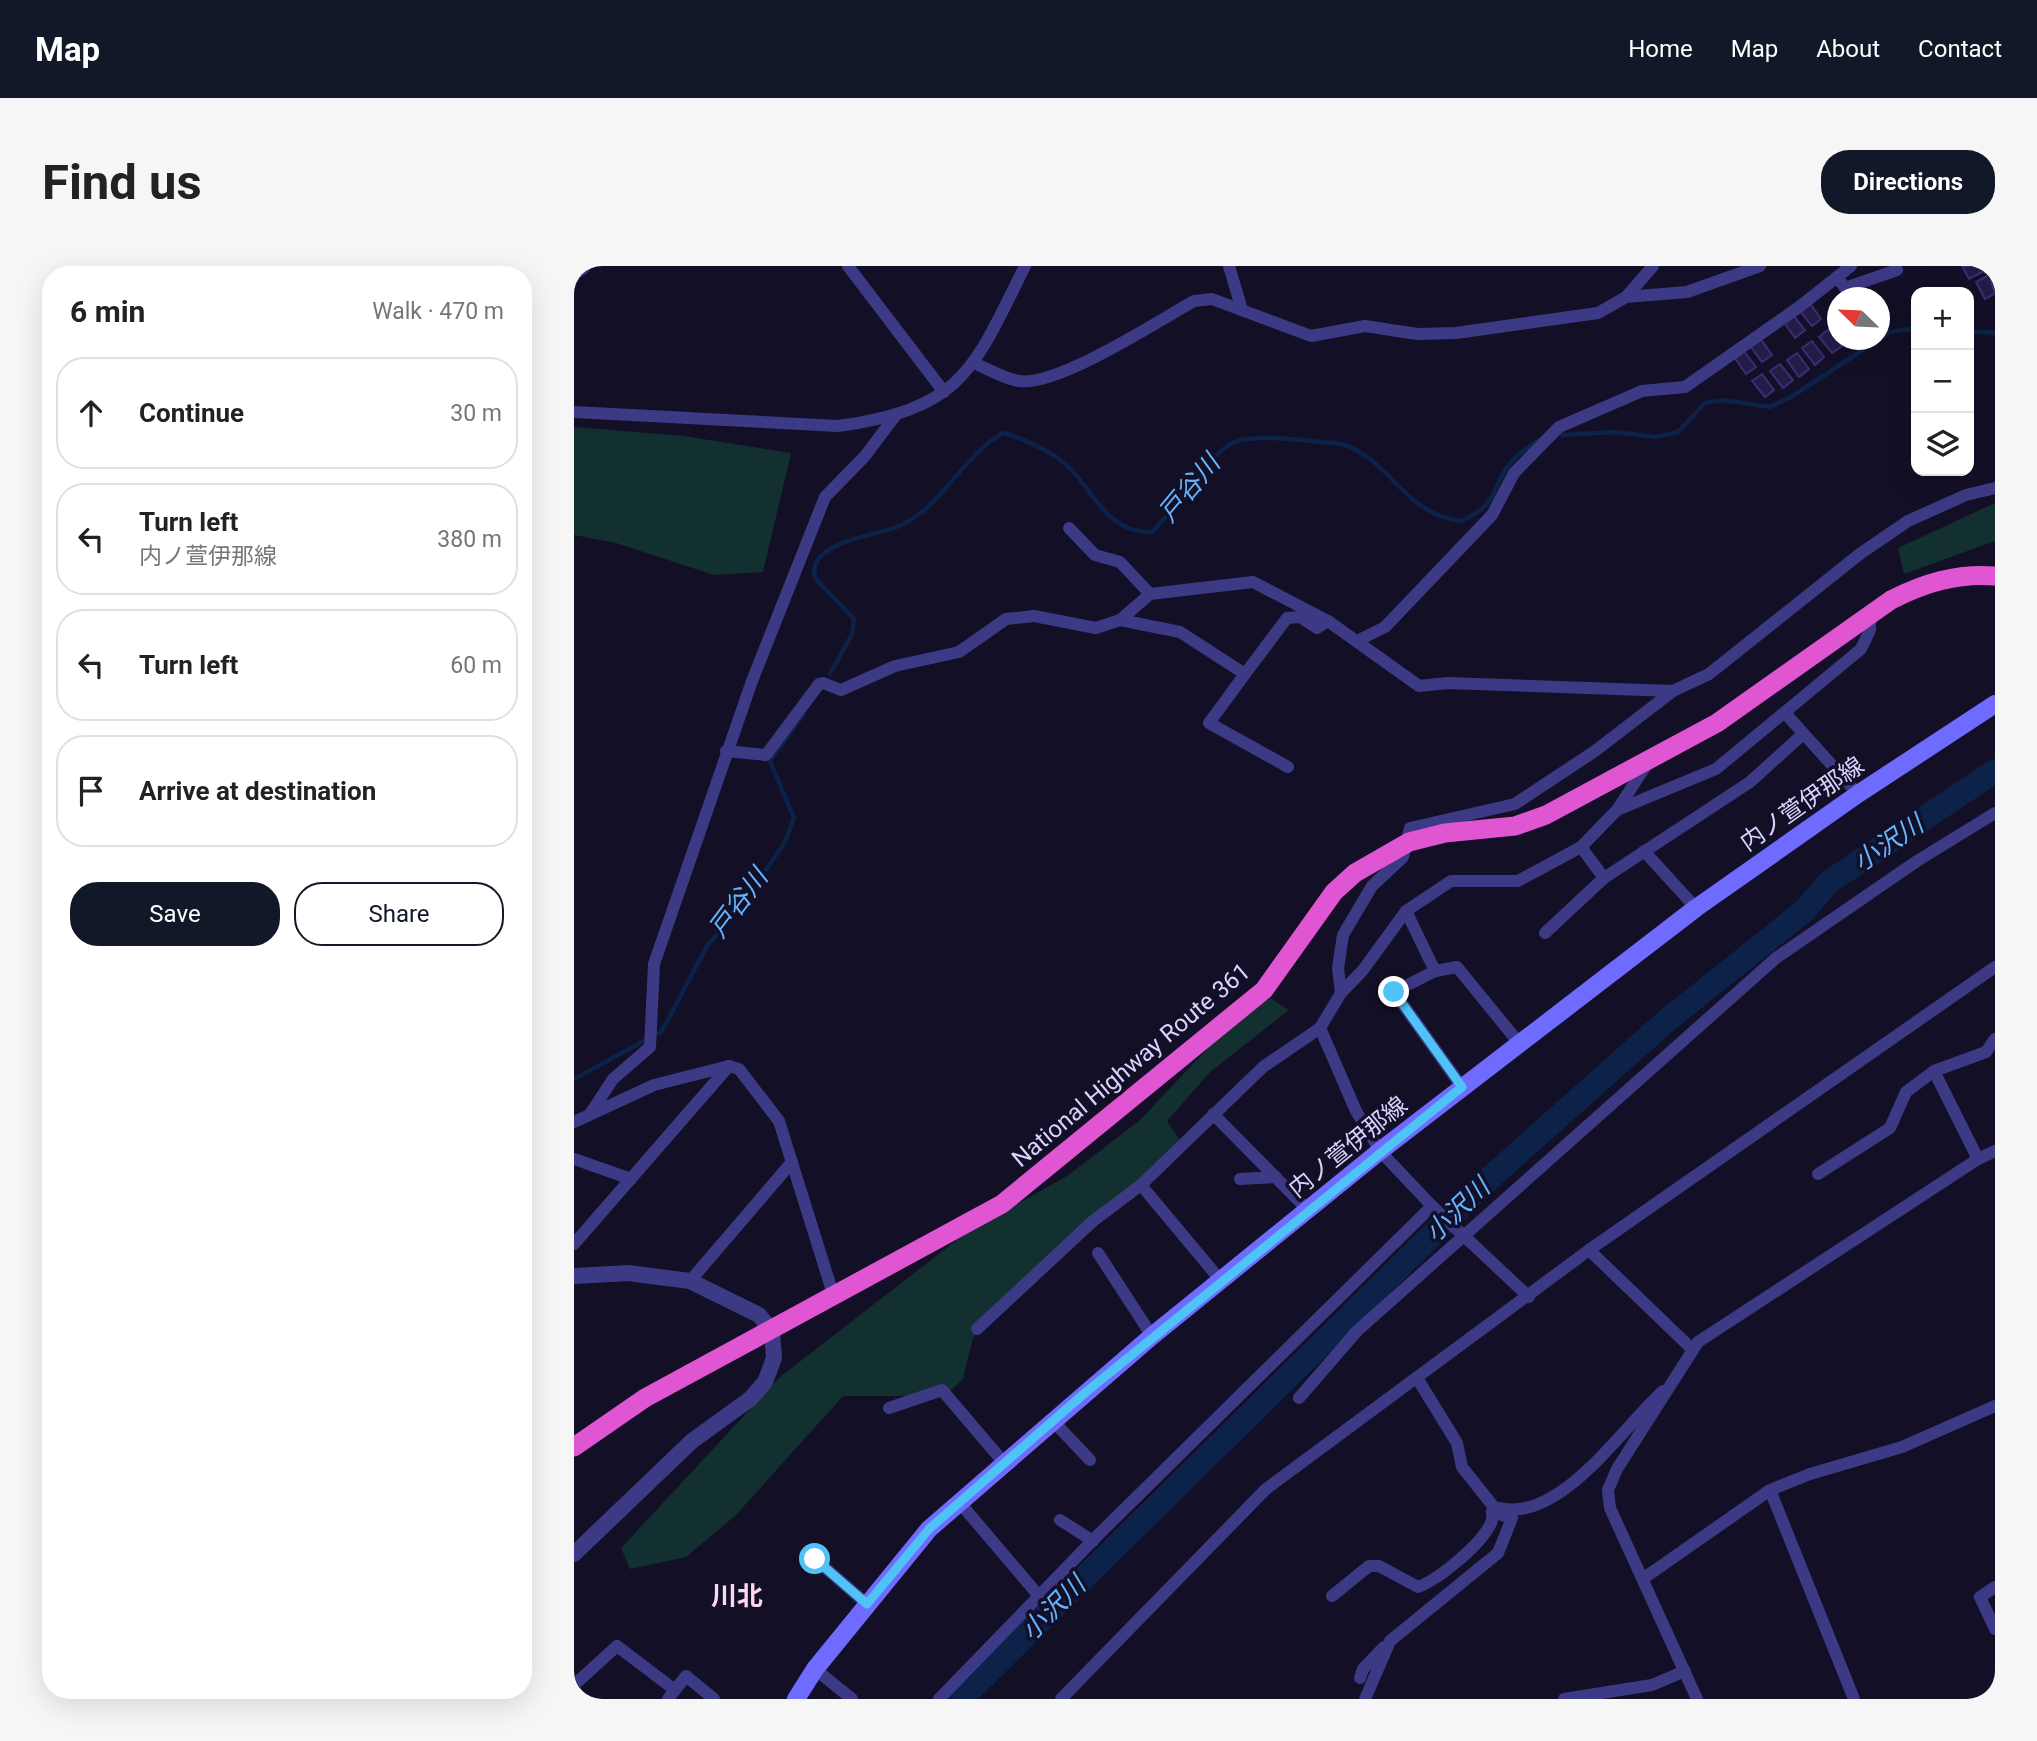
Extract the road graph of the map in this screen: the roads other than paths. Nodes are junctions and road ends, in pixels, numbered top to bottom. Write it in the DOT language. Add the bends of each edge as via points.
graph roads {
  1 [pos="583,266"];
  2 [pos="848,266"];
  3 [pos="1025,266"];
  4 [pos="1229,266"];
  5 [pos="1653,266"];
  6 [pos="1760,266"];
  7 [pos="1851,266"];
  8 [pos="1898,270"];
  9 [pos="574,272"];
  10 [pos="1837,277"];
  11 [pos="1626,297"];
  12 [pos="1242,310"];
  13 [pos="974,363"];
  14 [pos="944,391"];
  15 [pos="574,412"];
  16 [pos="896,415"];
  17 [pos="1995,488"];
  18 [pos="1069,528"];
  19 [pos="1995,576"];
  20 [pos="1150,594"];
  21 [pos="1870,614"];
  22 [pos="1120,620"];
  23 [pos="1328,621"];
  24 [pos="1359,640"];
  25 [pos="1245,674"];
  26 [pos="1672,691"];
  27 [pos="1995,704"];
  28 [pos="1785,713"];
  29 [pos="1802,735"];
  30 [pos="726,751"];
  31 [pos="1650,758"];
  32 [pos="1287,766"];
  33 [pos="1858,794"];
  34 [pos="1617,810"];
  35 [pos="1995,813"];
  36 [pos="1409,842"];
  37 [pos="1581,847"];
  38 [pos="1644,851"];
  39 [pos="1604,878"];
  40 [pos="1696,908"];
  41 [pos="1406,911"];
  42 [pos="1545,933"];
  43 [pos="1995,967"];
  44 [pos="1435,971"];
  45 [pos="1340,993"];
  46 [pos="1320,1028"];
  47 [pos="1995,1039"];
  48 [pos="1519,1043"];
  49 [pos="729,1066"];
  50 [pos="1934,1070"];
  51 [pos="1462,1087"];
  52 [pos="590,1114"];
  53 [pos="1213,1114"];
  54 [pos="574,1122"];
  55 [pos="1380,1151"];
  56 [pos="1995,1151"];
  57 [pos="574,1159"];
  58 [pos="1978,1159"];
  59 [pos="792,1162"];
  60 [pos="1818,1174"];
  61 [pos="1276,1177"];
  62 [pos="631,1179"];
  63 [pos="1240,1179"];
  64 [pos="1141,1185"];
  65 [pos="1434,1207"];
  66 [pos="1308,1210"];
  67 [pos="1466,1237"];
  68 [pos="574,1244"];
  69 [pos="1589,1250"];
  70 [pos="1098,1253"];
  71 [pos="574,1276"];
  72 [pos="690,1281"];
  73 [pos="1222,1282"];
  74 [pos="834,1297"];
  75 [pos="1529,1297"];
  76 [pos="977,1329"];
  77 [pos="772,1331"];
  78 [pos="1152,1336"];
  79 [pos="1693,1350"];
  80 [pos="1417,1378"];
  81 [pos="1668,1387"];
  82 [pos="1299,1398"];
  83 [pos="1995,1406"];
  84 [pos="889,1408"];
  85 [pos="1053,1421"];
  86 [pos="574,1447"];
  87 [pos="1090,1460"];
  88 [pos="1005,1464"];
  89 [pos="1770,1490"];
  90 [pos="960,1503"];
  91 [pos="1493,1509"];
  92 [pos="1060,1520"];
  93 [pos="1093,1541"];
  94 [pos="574,1554"];
  95 [pos="815,1559"];
  96 [pos="1644,1578"];
  97 [pos="1995,1587"];
  98 [pos="1039,1596"];
  99 [pos="1332,1596"];
  100 [pos="867,1604"];
  101 [pos="1995,1629"];
  102 [pos="1391,1641"];
  103 [pos="815,1669"];
  104 [pos="1685,1671"];
  105 [pos="1360,1678"];
  106 [pos="574,1685"];
  107 [pos="672,1695"];
  108 [pos="714,1699"];
  109 [pos="796,1699"];
  110 [pos="852,1699"];
  111 [pos="939,1699"];
  112 [pos="1061,1699"];
  113 [pos="1365,1699"];
  114 [pos="1564,1699"];
  115 [pos="1697,1699"];
  116 [pos="1854,1699"];
  1 -- 9 [label="street"];
  2 -- 14 [label="street"];
  3 -- 13 [label="street" via="989,342"];
  4 -- 12 [label="street"];
  5 -- 11 [label="street"];
  6 -- 11 [label="street" via="1687,292"];
  7 -- 10 [label="street"];
  8 -- 10 [label="street" via="1845,288"];
  10 -- 24 [label="street" via="1685,387 1642,391 1559,427 1514,473 1492,515 1385,627"];
  11 -- 12 [label="street" via="1598,313 1456,333 1417,334 1365,326 1311,335"];
  12 -- 13 [label="street" via="1212,299 1194,301 1082,363 1043,379 1020,381"];
  13 -- 14 [label="street"];
  14 -- 16 [label="street"];
  15 -- 16 [label="street" via="838,426"];
  16 -- 30 [label="street" via="825,497"];
  17 -- 26 [label="street" via="1966,495 1908,521 1709,674"];
  18 -- 20 [label="street" via="1095,555 1120,562"];
  19 -- 21 [label="highway, National Highway Route 361" via="1940,580 1914,588"];
  20 -- 22 [label="street"];
  20 -- 23 [label="street" via="1253,582"];
  21 -- 28 [label="street" via="1870,630 1861,649"];
  21 -- 31 [label="highway, National Highway Route 361" via="1717,723"];
  22 -- 25 [label="street" via="1180,632"];
  22 -- 30 [label="street" via="1096,628 1034,616 1006,619 959,652 895,666 841,690 819,684 766,755"];
  23 -- 24 [label="street"];
  23 -- 25 [label="street" via="1317,628 1300,617 1287,618"];
  24 -- 26 [label="street" via="1419,686 1448,683"];
  25 -- 32 [label="street" via="1209,723"];
  26 -- 36 [label="street" via="1595,751 1515,804 1410,828"];
  27 -- 33 [label="main road, 内ノ萱伊那線"];
  28 -- 29 [label="street"];
  28 -- 34 [label="street" via="1716,769"];
  29 -- 33 [label="street"];
  29 -- 38 [label="street" via="1750,782"];
  30 -- 52 [label="street" via="654,964 652,1036 640,1059 613,1079"];
  31 -- 34 [label="street"];
  31 -- 36 [label="highway, National Highway Route 361" via="1546,815 1514,826"];
  33 -- 40 [label="main road, 内ノ萱伊那線"];
  34 -- 37 [label="street"];
  35 -- 67 [label="street" via="1776,958"];
  36 -- 45 [label="street" via="1403,857 1372,886 1343,935"];
  36 -- 74 [label="highway, National Highway Route 361" via="1355,873 1335,892 1264,990 1036,1179 1002,1204"];
  37 -- 39 [label="street"];
  37 -- 41 [label="street" via="1518,881 1451,881"];
  38 -- 39 [label="street"];
  38 -- 40 [label="street"];
  39 -- 42 [label="street"];
  40 -- 48 [label="main road, 内ノ萱伊那線"];
  41 -- 44 [label="street"];
  41 -- 45 [label="street"];
  43 -- 69 [label="street"];
  44 -- 48 [label="street" via="1457,967"];
  44 -- 51 [label="street" via="1394,992"];
  45 -- 46 [label="street"];
  46 -- 53 [label="street" via="1263,1067"];
  46 -- 55 [label="street" via="1356,1111"];
  47 -- 50 [label="street" via="1986,1052"];
  48 -- 51 [label="main road, 内ノ萱伊那線"];
  49 -- 52 [label="street" via="654,1085"];
  49 -- 59 [label="street" via="739,1069 769,1105"];
  49 -- 62 [label="street"];
  50 -- 58 [label="street"];
  50 -- 60 [label="street" via="1906,1092 1890,1128"];
  51 -- 55 [label="main road, 内ノ萱伊那線"];
  52 -- 54 [label="street"];
  53 -- 61 [label="street"];
  53 -- 64 [label="street"];
  55 -- 65 [label="street"];
  55 -- 66 [label="main road, 内ノ萱伊那線"];
  56 -- 58 [label="street"];
  57 -- 62 [label="street"];
  58 -- 79 [label="street" via="1707,1333"];
  59 -- 72 [label="street"];
  59 -- 74 [label="street"];
  61 -- 63 [label="street"];
  61 -- 66 [label="street"];
  62 -- 68 [label="street"];
  64 -- 73 [label="street"];
  64 -- 76 [label="street" via="1093,1221"];
  65 -- 67 [label="street"];
  65 -- 93 [label="street"];
  66 -- 73 [label="main road, 内ノ萱伊那線"];
  67 -- 75 [label="street"];
  67 -- 82 [label="street" via="1357,1331"];
  69 -- 75 [label="street"];
  69 -- 79 [label="street"];
  70 -- 78 [label="street"];
  71 -- 72 [label="street" via="628,1273"];
  72 -- 77 [label="street" via="738,1302 759,1315"];
  73 -- 78 [label="main road, 内ノ萱伊那線"];
  74 -- 77 [label="highway, National Highway Route 361"];
  75 -- 80 [label="street"];
  77 -- 86 [label="highway, National Highway Route 361" via="645,1398"];
  77 -- 94 [label="street" via="774,1359 765,1382 750,1399 692,1441"];
  78 -- 85 [label="main road, 内ノ萱伊那線"];
  79 -- 81 [label="street"];
  80 -- 91 [label="street" via="1457,1443 1462,1467"];
  80 -- 112 [label="street" via="1266,1489"];
  81 -- 91 [label="street" via="1563,1492 1519,1511"];
  81 -- 96 [label="street" via="1608,1490 1609,1508"];
  83 -- 89 [label="street" via="1902,1447"];
  84 -- 88 [label="street" via="942,1390"];
  85 -- 87 [label="street"];
  85 -- 88 [label="main road, 内ノ萱伊那線"];
  88 -- 90 [label="main road, 内ノ萱伊那線"];
  89 -- 96 [label="street"];
  89 -- 116 [label="street"];
  90 -- 98 [label="street"];
  90 -- 100 [label="main road, 内ノ萱伊那線" via="929,1529"];
  91 -- 99 [label="street" via="1491,1523 1474,1543 1430,1582 1418,1587 1379,1566 1369,1566"];
  91 -- 102 [label="street" via="1512,1518 1498,1553"];
  92 -- 93 [label="street"];
  93 -- 98 [label="street"];
  95 -- 100 [label="street"];
  96 -- 104 [label="street"];
  97 -- 101 [label="street" via="1980,1597"];
  98 -- 111 [label="street"];
  100 -- 103 [label="main road, 内ノ萱伊那線"];
  102 -- 105 [label="street"];
  102 -- 113 [label="street"];
  103 -- 109 [label="main road, 内ノ萱伊那線"];
  103 -- 110 [label="street"];
  104 -- 114 [label="street" via="1652,1685"];
  104 -- 115 [label="street"];
  106 -- 107 [label="street" via="617,1646"];
  107 -- 108 [label="street" via="686,1676"];
}
